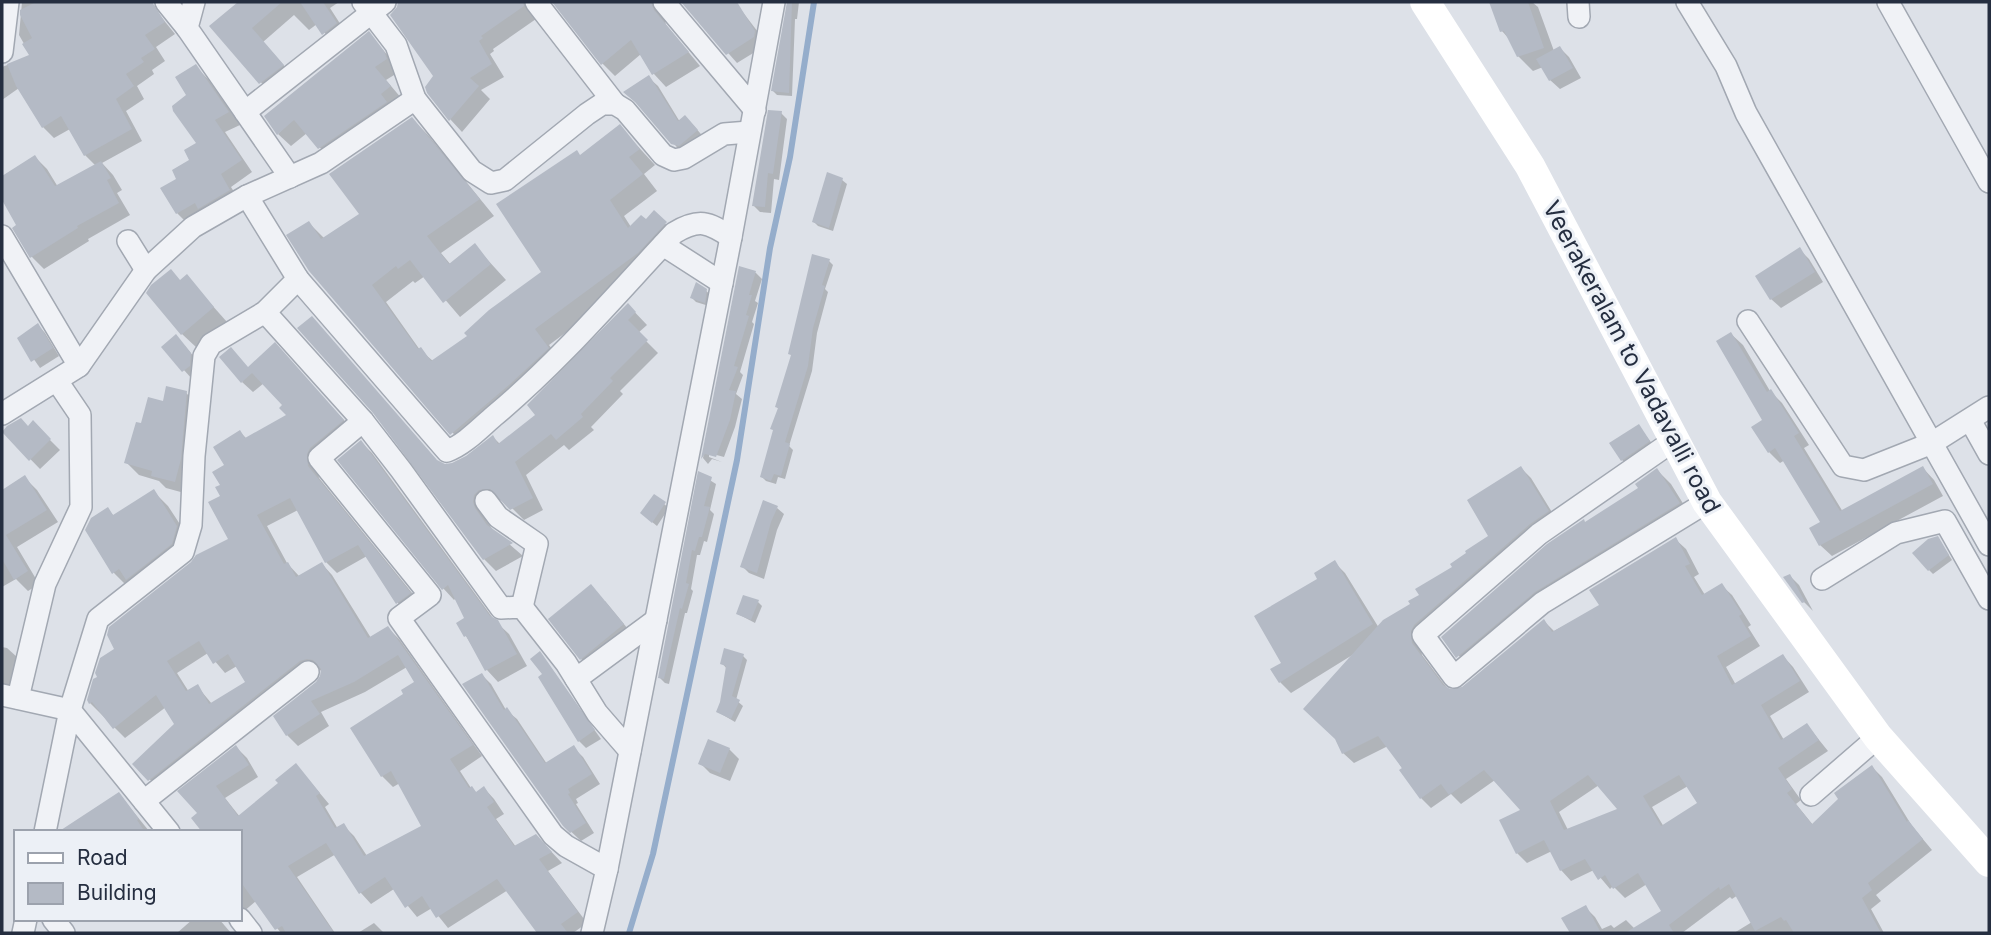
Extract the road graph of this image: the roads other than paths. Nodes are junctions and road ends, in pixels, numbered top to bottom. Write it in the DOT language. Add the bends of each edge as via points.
graph roads {
  1 [pos="8,2"];
  2 [pos="166,2"];
  3 [pos="194,2"];
  4 [pos="536,2"];
  5 [pos="664,2"];
  6 [pos="774,2"];
  7 [pos="1425,2"];
  8 [pos="1687,2"];
  9 [pos="1888,2"];
  10 [pos="373,5"];
  11 [pos="187,28"];
  12 [pos="2,52"];
  13 [pos="415,99"];
  14 [pos="615,104"];
  15 [pos="755,110"];
  16 [pos="246,112"];
  17 [pos="749,132"];
  18 [pos="290,177"];
  19 [pos="1989,182"];
  20 [pos="247,196"];
  21 [pos="2,236"];
  22 [pos="731,237"];
  23 [pos="128,241"];
  24 [pos="663,245"];
  25 [pos="146,270"];
  26 [pos="298,279"];
  27 [pos="722,283"];
  28 [pos="265,312"];
  29 [pos="1748,321"];
  30 [pos="79,366"];
  31 [pos="57,381"];
  32 [pos="1989,407"];
  33 [pos="2,414"];
  34 [pos="1970,420"];
  35 [pos="363,421"];
  36 [pos="1673,441"];
  37 [pos="1932,443"];
  38 [pos="1989,454"];
  39 [pos="486,501"];
  40 [pos="1707,502"];
  41 [pos="1989,545"];
  42 [pos="1822,579"];
  43 [pos="1989,599"];
  44 [pos="522,607"];
  45 [pos="656,620"];
  46 [pos="308,672"];
  47 [pos="576,679"];
  48 [pos="10,697"];
  49 [pos="70,710"];
  50 [pos="1878,737"];
  51 [pos="630,751"];
  52 [pos="1811,795"];
  53 [pos="144,801"];
  54 [pos="45,830"];
  55 [pos="167,830"];
  56 [pos="1989,862"];
  57 [pos="607,869"];
  58 [pos="592,933"];
  1 -- 12 [label="street"];
  2 -- 11 [label="street"];
  3 -- 11 [label="street"];
  4 -- 14 [label="street"];
  5 -- 15 [label="street"];
  6 -- 15 [label="street"];
  7 -- 36 [label="street, Veerakeralam to Vadavalli road" via="1530,166"];
  8 -- 37 [label="street"];
  9 -- 19 [label="street"];
  10 -- 13 [label="street" via="396,45"];
  10 -- 16 [label="street"];
  11 -- 16 [label="street"];
  13 -- 14 [label="street" via="472,171 491,183 505,180 602,104"];
  13 -- 18 [label="street" via="321,163"];
  14 -- 17 [label="street" via="663,155 674,160 724,134"];
  15 -- 17 [label="street"];
  16 -- 18 [label="street"];
  17 -- 22 [label="street"];
  18 -- 20 [label="street"];
  20 -- 25 [label="street" via="193,227"];
  20 -- 26 [label="street"];
  21 -- 30 [label="street"];
  22 -- 24 [label="street" via="700,222 674,233"];
  22 -- 27 [label="street"];
  23 -- 25 [label="street"];
  24 -- 26 [label="street" via="525,390 447,451"];
  24 -- 27 [label="street"];
  25 -- 30 [label="street"];
  26 -- 28 [label="street"];
  27 -- 45 [label="street"];
  28 -- 35 [label="street"];
  28 -- 49 [label="street" via="211,344 204,356 191,525 183,552 98,619"];
  29 -- 37 [label="street" via="1843,466 1864,470"];
  30 -- 31 [label="street"];
  31 -- 33 [label="street"];
  31 -- 48 [label="street" via="80,415 81,507 45,584"];
  32 -- 34 [label="street"];
  34 -- 37 [label="street"];
  34 -- 38 [label="street"];
  35 -- 44 [label="street" via="501,608"];
  35 -- 57 [label="street" via="319,458 430,595 399,618 553,835"];
  36 -- 40 [label="street, Veerakeralam to Vadavalli road"];
  36 -- 40 [label="street" via="1539,534 1423,635 1454,677 1542,603"];
  37 -- 41 [label="street"];
  39 -- 44 [label="street" via="498,517 537,544"];
  40 -- 50 [label="street, Veerakeralam to Vadavalli road"];
  42 -- 43 [label="street" via="1896,533 1945,521"];
  44 -- 47 [label="street"];
  45 -- 47 [label="street"];
  45 -- 51 [label="street"];
  46 -- 53 [label="street"];
  47 -- 51 [label="street" via="597,713"];
  48 -- 49 [label="street"];
  49 -- 53 [label="street"];
  49 -- 54 [label="street"];
  50 -- 52 [label="street"];
  50 -- 56 [label="street, Veerakeralam to Vadavalli road"];
  51 -- 57 [label="street"];
  53 -- 55 [label="street"];
  57 -- 58 [label="street"];
}
